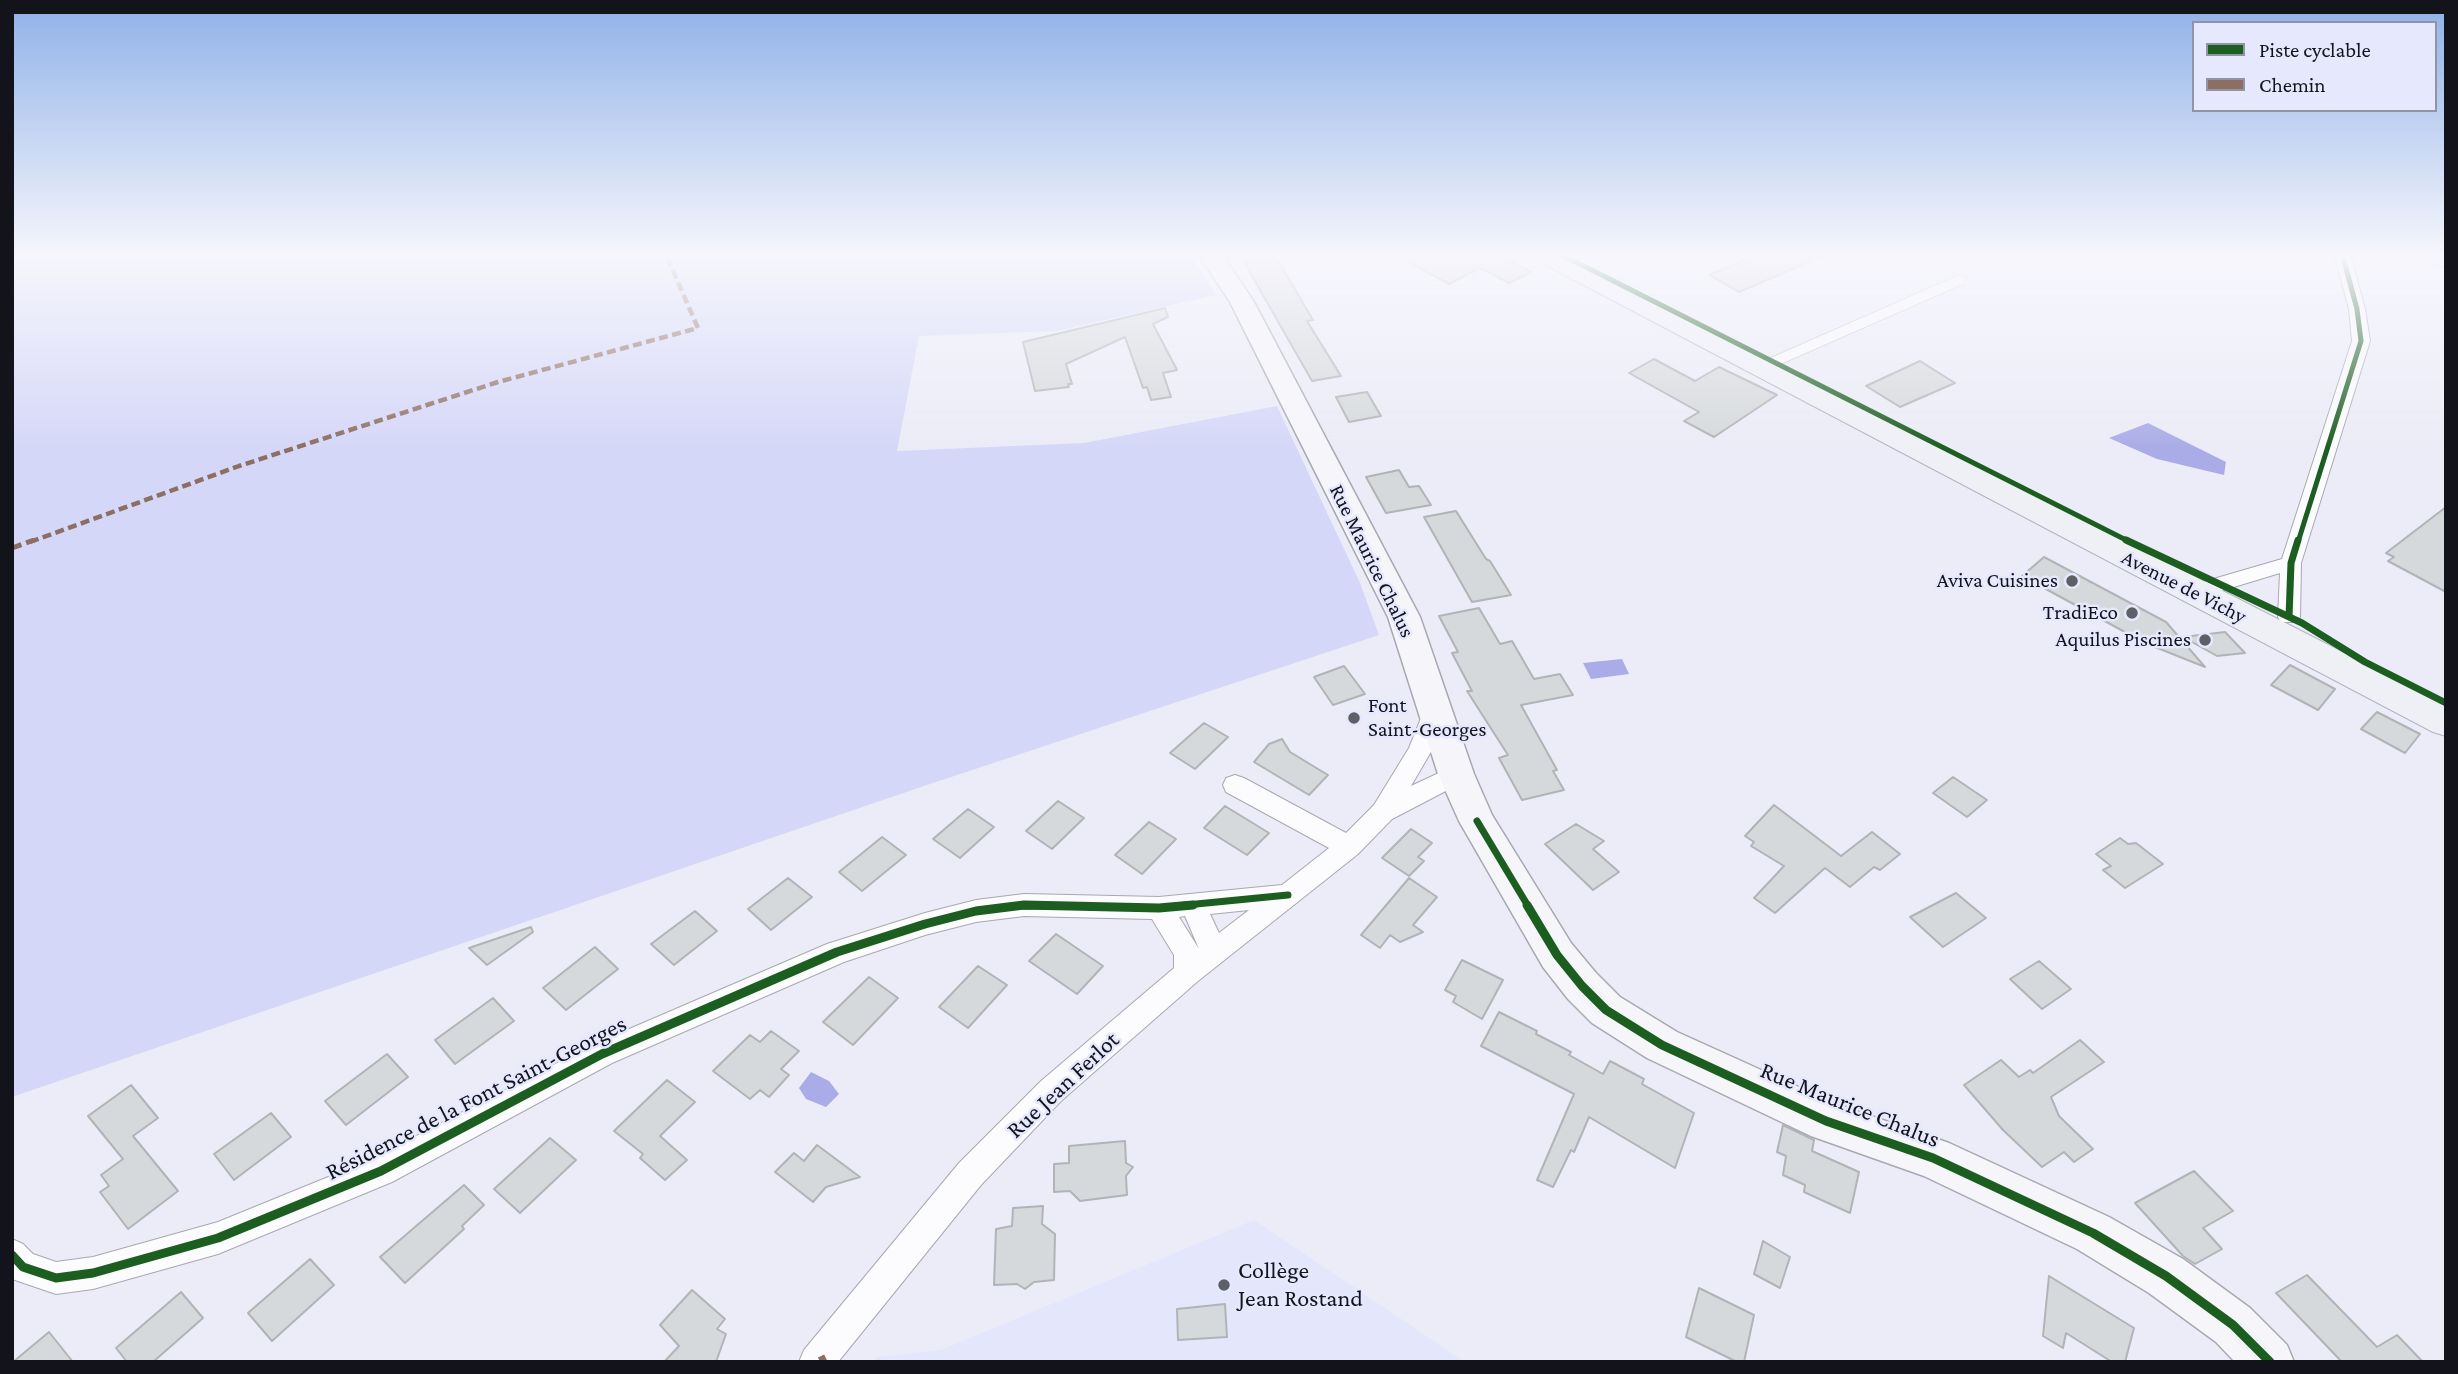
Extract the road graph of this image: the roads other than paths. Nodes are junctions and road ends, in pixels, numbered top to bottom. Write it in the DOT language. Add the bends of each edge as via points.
graph roads {
  1 [pos="1252,321"];
  2 [pos="1673,321"];
  3 [pos="1866,321"];
  4 [pos="2359,321"];
  5 [pos="1762,367"];
  6 [pos="2291,563"];
  7 [pos="2194,592"];
  8 [pos="2289,617"];
  9 [pos="1434,712"];
  10 [pos="2446,722"];
  11 [pos="1456,775"];
  12 [pos="1235,785"];
  13 [pos="1383,812"];
  14 [pos="1349,847"];
  15 [pos="1288,895"];
  16 [pos="1193,904"];
  17 [pos="1159,908"];
  18 [pos="1214,952"];
  19 [pos="1188,973"];
  20 [pos="12,1255"];
  21 [pos="816,1362"];
  22 [pos="2270,1362"];
  1 -- 9 [label="street, Rue Maurice Chalus" via="1404,617"];
  2 -- 5 [label="main road, Avenue de Vichy"];
  3 -- 5 [label="lane"];
  4 -- 6 [label="street" via="2361,341"];
  5 -- 7 [label="main road, Avenue de Vichy"];
  6 -- 7 [label="street"];
  6 -- 8 [label="street"];
  7 -- 10 [label="main road, Avenue de Vichy"];
  9 -- 11 [label="street, Rue Maurice Chalus"];
  9 -- 13 [label="street, Rue Jean Ferlot" via="1420,750"];
  11 -- 13 [label="street, Rue Jean Ferlot"];
  11 -- 22 [label="street, Rue Maurice Chalus" via="1477,821 1557,955 1606,1010 1662,1045 1826,1121 1933,1158 2093,1233 2166,1276 2233,1325"];
  12 -- 14 [label="street"];
  13 -- 14 [label="street, Rue Jean Ferlot"];
  14 -- 15 [label="street, Rue Jean Ferlot"];
  15 -- 16 [label="street, Résidence de la Font Saint-Georges"];
  15 -- 18 [label="street, Rue Jean Ferlot"];
  16 -- 17 [label="street, Résidence de la Font Saint-Georges"];
  16 -- 18 [label="street"];
  17 -- 19 [label="street" via="1187,953"];
  17 -- 20 [label="street, Résidence de la Font Saint-Georges" via="1024,905 925,924 837,952 602,1054 381,1171 218,1238 93,1273 56,1278 23,1267"];
  18 -- 19 [label="street, Rue Jean Ferlot"];
  19 -- 21 [label="street, Rue Jean Ferlot" via="1051,1091 970,1174"];
}
